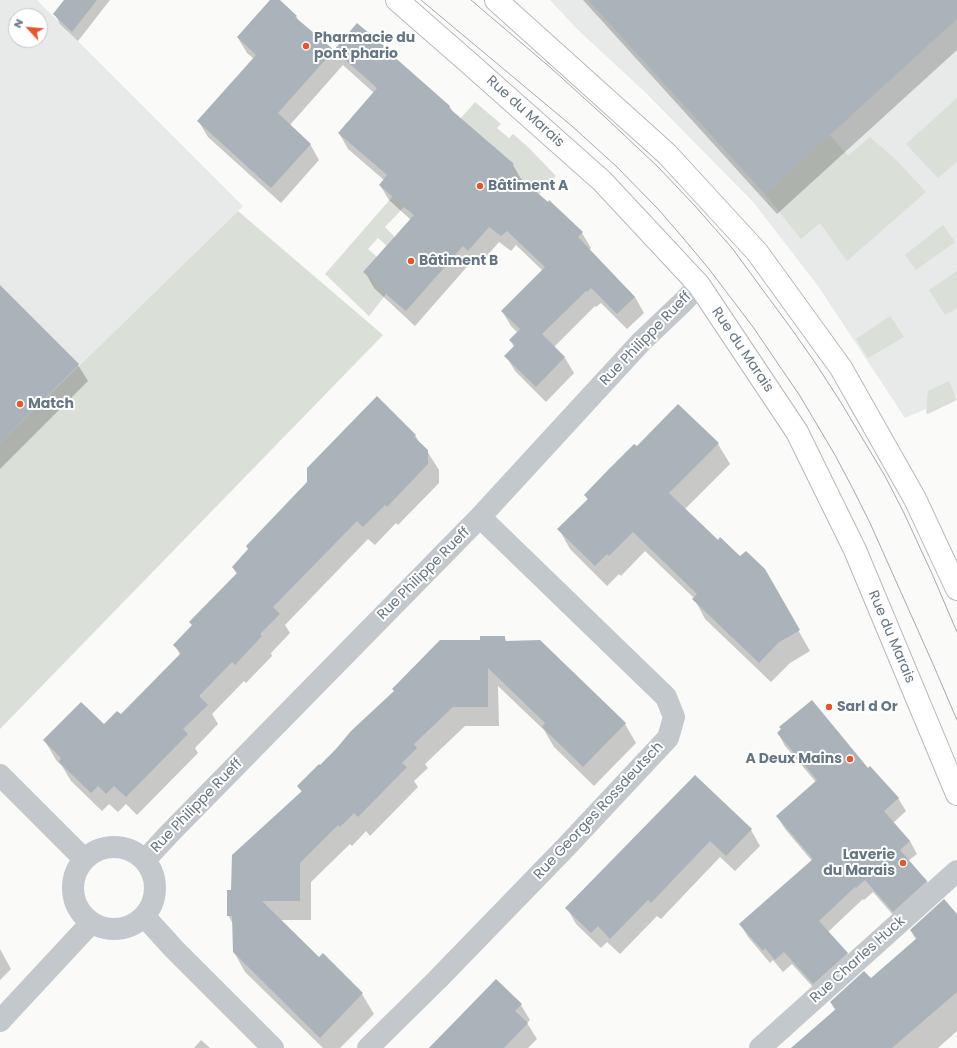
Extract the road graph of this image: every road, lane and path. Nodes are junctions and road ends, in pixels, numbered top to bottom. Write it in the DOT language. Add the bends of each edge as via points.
graph roads {
  1 [pos="396,0"];
  2 [pos="496,0"];
  3 [pos="699,285"];
  4 [pos="480,517"];
  5 [pos="957,589"];
  6 [pos="0,775"];
  7 [pos="957,794"];
  8 [pos="84,859"];
  9 [pos="145,860"];
  10 [pos="957,871"];
  11 [pos="144,916"];
  12 [pos="91,923"];
  13 [pos="0,1021"];
  14 [pos="273,1048"];
  15 [pos="368,1048"];
  16 [pos="760,1048"];
  1 -- 3 [label="main road, Rue du Marais" via="602,181"];
  2 -- 5 [label="main road" via="666,154 757,252 841,368 915,499"];
  3 -- 4 [label="street, Rue Philippe Rueff" via="641,342"];
  3 -- 7 [label="main road, Rue du Marais" via="797,432 855,550"];
  4 -- 9 [label="street, Rue Philippe Rueff"];
  4 -- 15 [label="street, Rue Georges Rossdeutsch" via="666,697 674,717 668,738 566,847"];
  6 -- 8 [label="street"];
  8 -- 9 [label="street" via="95,851 108,847 122,847 135,852"];
  8 -- 12 [label="street" via="75,874 73,892 82,915"];
  9 -- 11 [label="street" via="152,870 155,894 152,906"];
  10 -- 16 [label="street, Rue Charles Huck"];
  11 -- 12 [label="street" via="136,924 113,930"];
  11 -- 14 [label="street"];
  12 -- 13 [label="street"];
}
